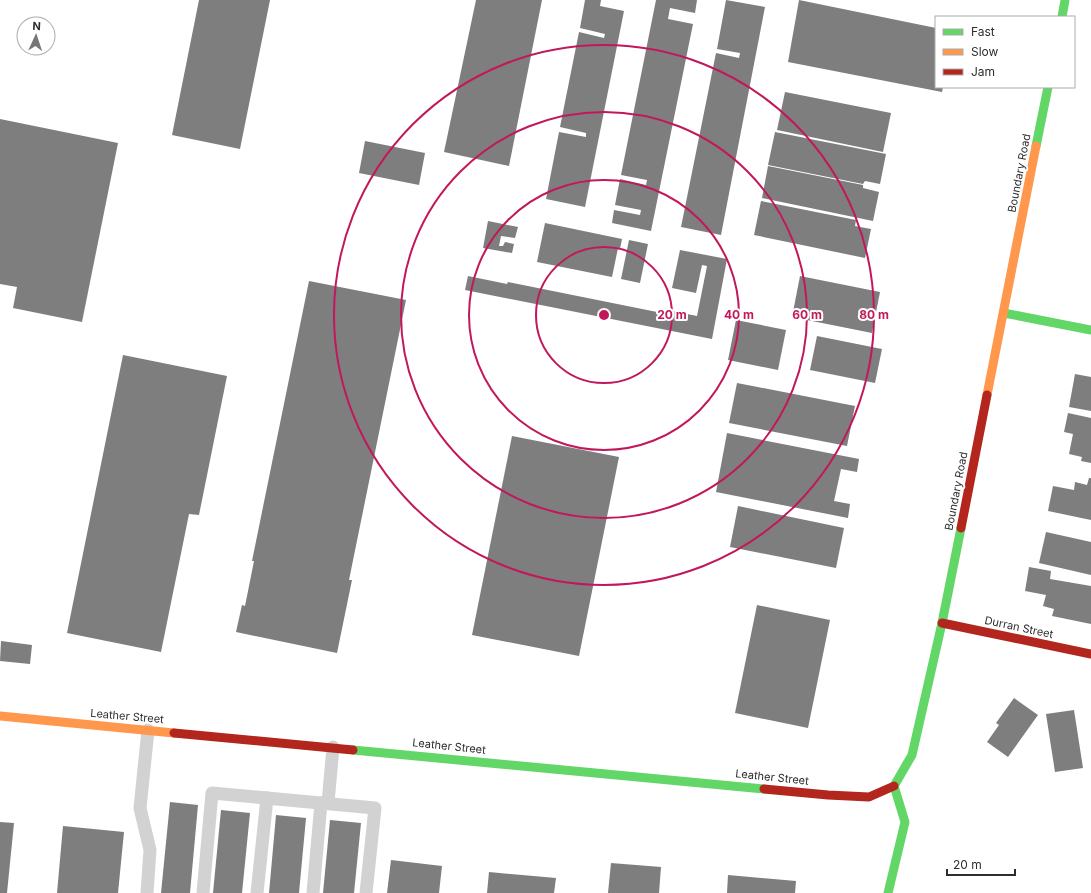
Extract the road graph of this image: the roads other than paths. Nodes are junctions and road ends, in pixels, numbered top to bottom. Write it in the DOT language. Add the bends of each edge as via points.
graph roads {
  1 [pos="1065,0"];
  2 [pos="1062,16"];
  3 [pos="1048,88"];
  4 [pos="1004,312"];
  5 [pos="1091,330"];
  6 [pos="942,623"];
  7 [pos="1091,654"];
  8 [pos="0,716"];
  9 [pos="148,730"];
  10 [pos="333,747"];
  11 [pos="894,786"];
  12 [pos="267,798"];
  13 [pos="325,803"];
  14 [pos="147,893"];
  15 [pos="203,893"];
  16 [pos="257,893"];
  17 [pos="313,893"];
  18 [pos="366,893"];
  19 [pos="888,893"];
  1 -- 2 [label="street"];
  3 -- 4 [label="street, Boundary Road"];
  4 -- 5 [label="street"];
  4 -- 6 [label="street, Boundary Road"];
  6 -- 7 [label="street, Durran Street"];
  6 -- 11 [label="street, Boundary Road" via="912,755"];
  8 -- 9 [label="street, Leather Street"];
  9 -- 10 [label="street, Leather Street"];
  9 -- 14 [label="lane" via="140,808 150,850"];
  10 -- 11 [label="street, Leather Street" via="828,795 869,797"];
  10 -- 13 [label="lane"];
  11 -- 19 [label="street" via="905,822"];
  12 -- 13 [label="lane"];
  12 -- 15 [label="lane" via="212,793"];
  12 -- 16 [label="lane"];
  13 -- 17 [label="lane"];
  13 -- 18 [label="lane" via="374,808"];
}
